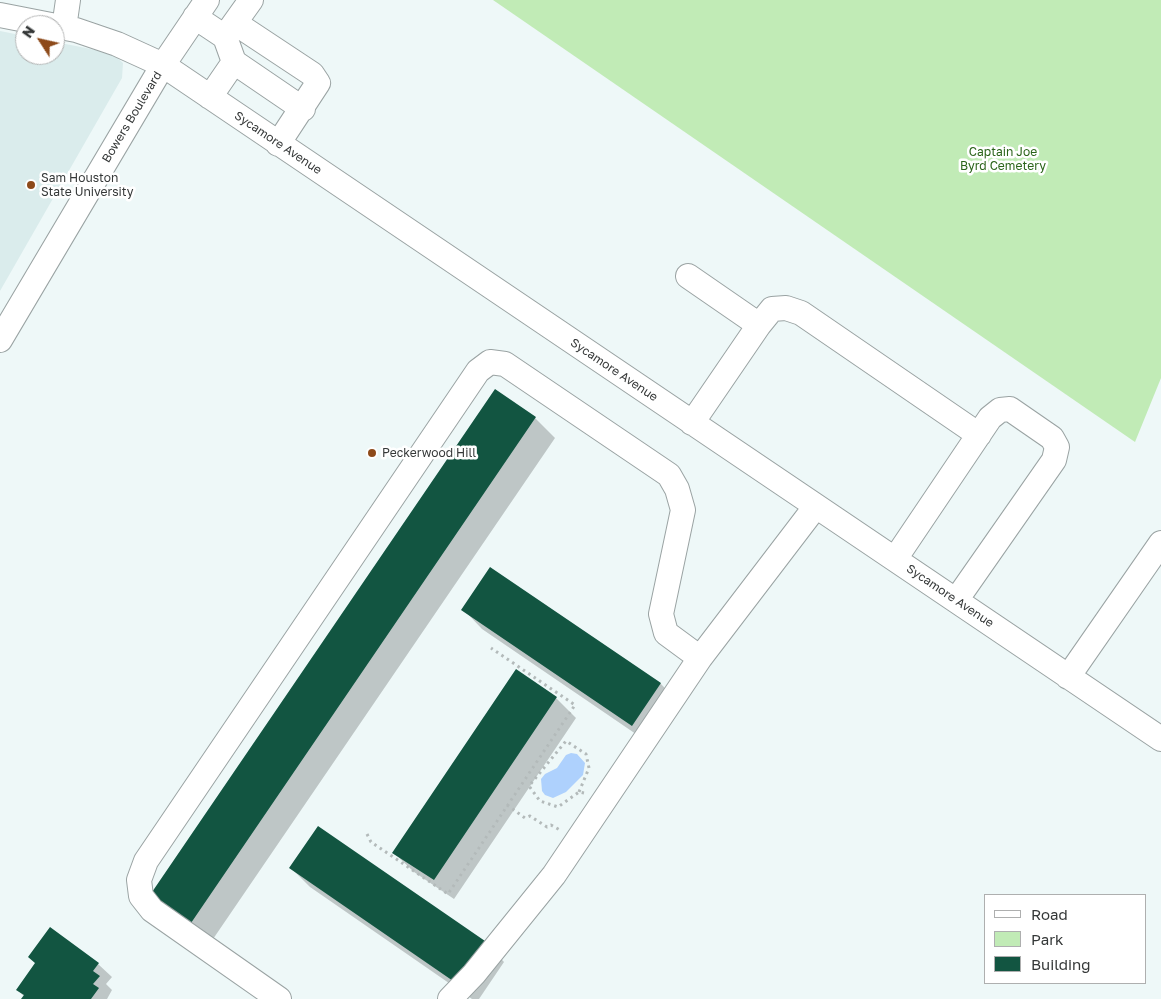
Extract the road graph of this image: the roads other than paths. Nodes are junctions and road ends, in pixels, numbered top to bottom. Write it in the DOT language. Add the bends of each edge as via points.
graph roads {
  1 [pos="68,0"];
  2 [pos="251,0"];
  3 [pos="201,8"];
  4 [pos="0,15"];
  5 [pos="62,15"];
  6 [pos="15,18"];
  7 [pos="65,28"];
  8 [pos="230,30"];
  9 [pos="263,42"];
  10 [pos="163,65"];
  11 [pos="239,65"];
  12 [pos="210,97"];
  13 [pos="303,109"];
  14 [pos="278,144"];
  15 [pos="688,276"];
  16 [pos="759,325"];
  17 [pos="0,340"];
  18 [pos="692,423"];
  19 [pos="979,435"];
  20 [pos="816,506"];
  21 [pos="1161,543"];
  22 [pos="895,559"];
  23 [pos="957,599"];
  24 [pos="700,658"];
  25 [pos="1068,676"];
  26 [pos="1161,739"];
  27 [pos="279,999"];
  28 [pos="450,999"];
  1 -- 5 [label="street"];
  2 -- 8 [label="street"];
  3 -- 8 [label="street"];
  3 -- 10 [label="street, Bowers Boulevard"];
  4 -- 6 [label="street, Sycamore Avenue"];
  7 -- 10 [label="street, Sycamore Avenue" via="117,44"];
  8 -- 9 [label="street"];
  8 -- 11 [label="street"];
  9 -- 11 [label="street"];
  9 -- 13 [label="street" via="312,74 318,83"];
  10 -- 12 [label="street, Sycamore Avenue"];
  10 -- 17 [label="street, Bowers Boulevard"];
  11 -- 12 [label="street"];
  11 -- 13 [label="street"];
  12 -- 14 [label="street, Sycamore Avenue"];
  13 -- 14 [label="street"];
  14 -- 18 [label="street, Sycamore Avenue"];
  15 -- 16 [label="street"];
  16 -- 18 [label="street"];
  16 -- 19 [label="street" via="772,309 786,308 801,313"];
  18 -- 20 [label="street, Sycamore Avenue"];
  19 -- 22 [label="street"];
  19 -- 23 [label="street" via="990,418 1000,410 1010,409 1052,438 1057,447 1054,460"];
  20 -- 22 [label="street, Sycamore Avenue"];
  20 -- 24 [label="street"];
  21 -- 25 [label="street"];
  22 -- 23 [label="street, Sycamore Avenue"];
  23 -- 25 [label="street, Sycamore Avenue"];
  24 -- 27 [label="street" via="666,633 661,614 682,510 669,475 505,364 490,362 478,371 146,861 140,880 141,896 152,910"];
  24 -- 28 [label="street" via="554,875"];
  25 -- 26 [label="street, Sycamore Avenue"];
}
